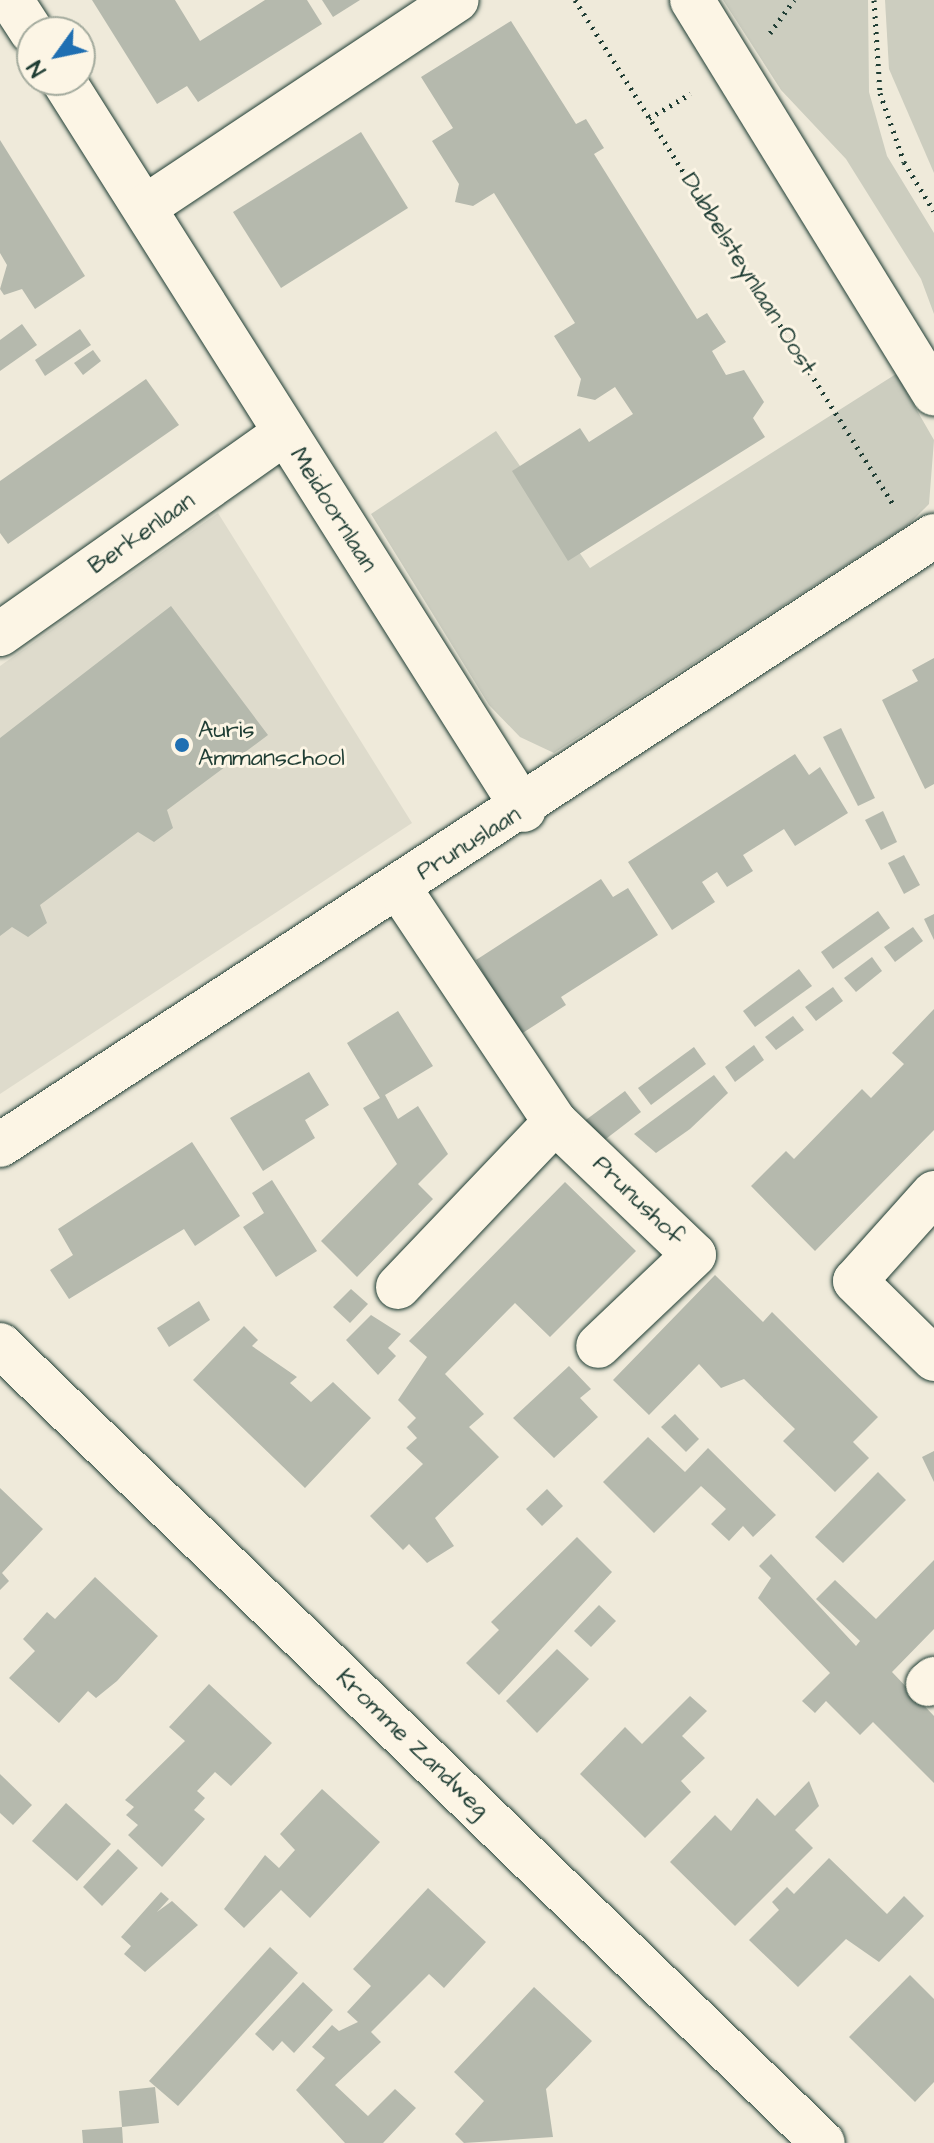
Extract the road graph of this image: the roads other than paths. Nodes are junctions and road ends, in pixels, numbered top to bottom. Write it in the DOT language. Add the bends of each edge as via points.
graph roads {
  1 [pos="457,0"];
  2 [pos="692,0"];
  3 [pos="73,96"];
  4 [pos="145,207"];
  5 [pos="934,393"];
  6 [pos="285,433"];
  7 [pos="928,543"];
  8 [pos="0,634"];
  9 [pos="524,810"];
  10 [pos="399,888"];
  11 [pos="555,1122"];
  12 [pos="0,1145"];
  13 [pos="934,1193"];
  14 [pos="398,1287"];
  15 [pos="0,1345"];
  16 [pos="598,1346"];
  17 [pos="934,1359"];
  18 [pos="823,2143"];
  1 -- 4 [label="street"];
  2 -- 5 [label="street"];
  3 -- 4 [label="street, Meidoornlaan"];
  4 -- 6 [label="street, Meidoornlaan"];
  6 -- 8 [label="street, Berkenlaan"];
  6 -- 9 [label="street, Meidoornlaan"];
  7 -- 9 [label="street, Prunuslaan"];
  9 -- 10 [label="street, Prunuslaan"];
  10 -- 11 [label="street, Prunushof"];
  10 -- 12 [label="street, Prunuslaan"];
  11 -- 14 [label="street"];
  11 -- 16 [label="street, Prunushof" via="694,1255"];
  13 -- 17 [label="street" via="855,1281"];
  15 -- 18 [label="street, Kromme Zandweg"];
}
